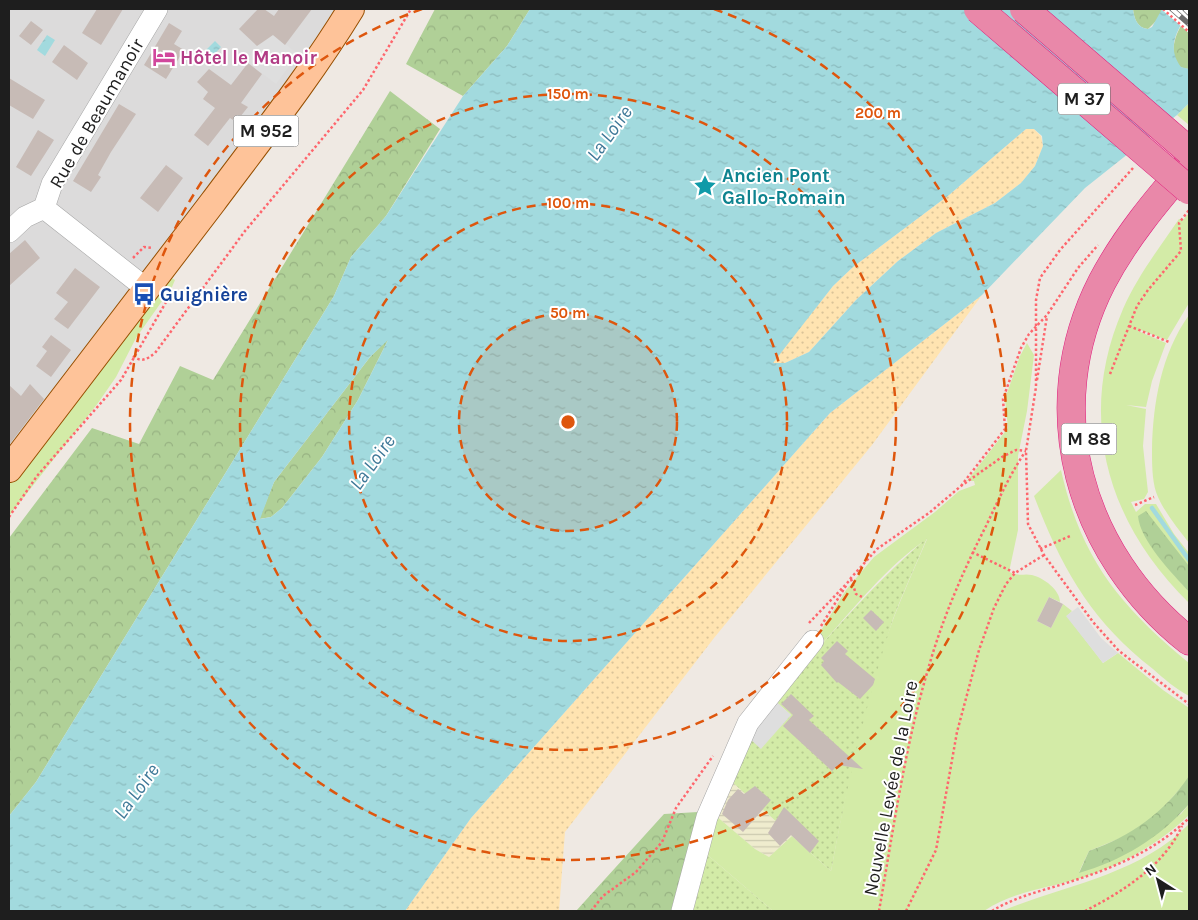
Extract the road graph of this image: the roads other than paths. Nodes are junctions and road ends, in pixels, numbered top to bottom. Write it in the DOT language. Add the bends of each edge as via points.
graph roads {
  1 [pos="157,9"];
  2 [pos="351,9"];
  3 [pos="978,9"];
  4 [pos="1024,9"];
  5 [pos="1189,151"];
  6 [pos="1189,163"];
  7 [pos="1189,190"];
  8 [pos="44,208"];
  9 [pos="9,232"];
  10 [pos="148,290"];
  11 [pos="9,469"];
  12 [pos="1189,619"];
  13 [pos="813,641"];
  14 [pos="1189,641"];
  15 [pos="682,911"];
  1 -- 8 [label="street, Rue de Beaumanoir" via="52,184"];
  2 -- 10 [label="main road, M 952" via="280,113"];
  3 -- 7 [label="highway, M 37, bridge"];
  4 -- 5 [label="highway, M 37, bridge"];
  6 -- 14 [label="highway, M 88" via="1132,234 1102,282 1082,332 1071,386 1077,470 1095,523 1123,571 1141,594"];
  7 -- 12 [label="highway, M 88" via="1142,250 1110,306 1092,359 1088,431 1097,477 1117,528 1148,576"];
  8 -- 9 [label="street" via="25,217"];
  8 -- 10 [label="street, Rue de Beaumanoir"];
  10 -- 11 [label="main road, M 952"];
  13 -- 15 [label="street" via="748,723 707,817"];
}
